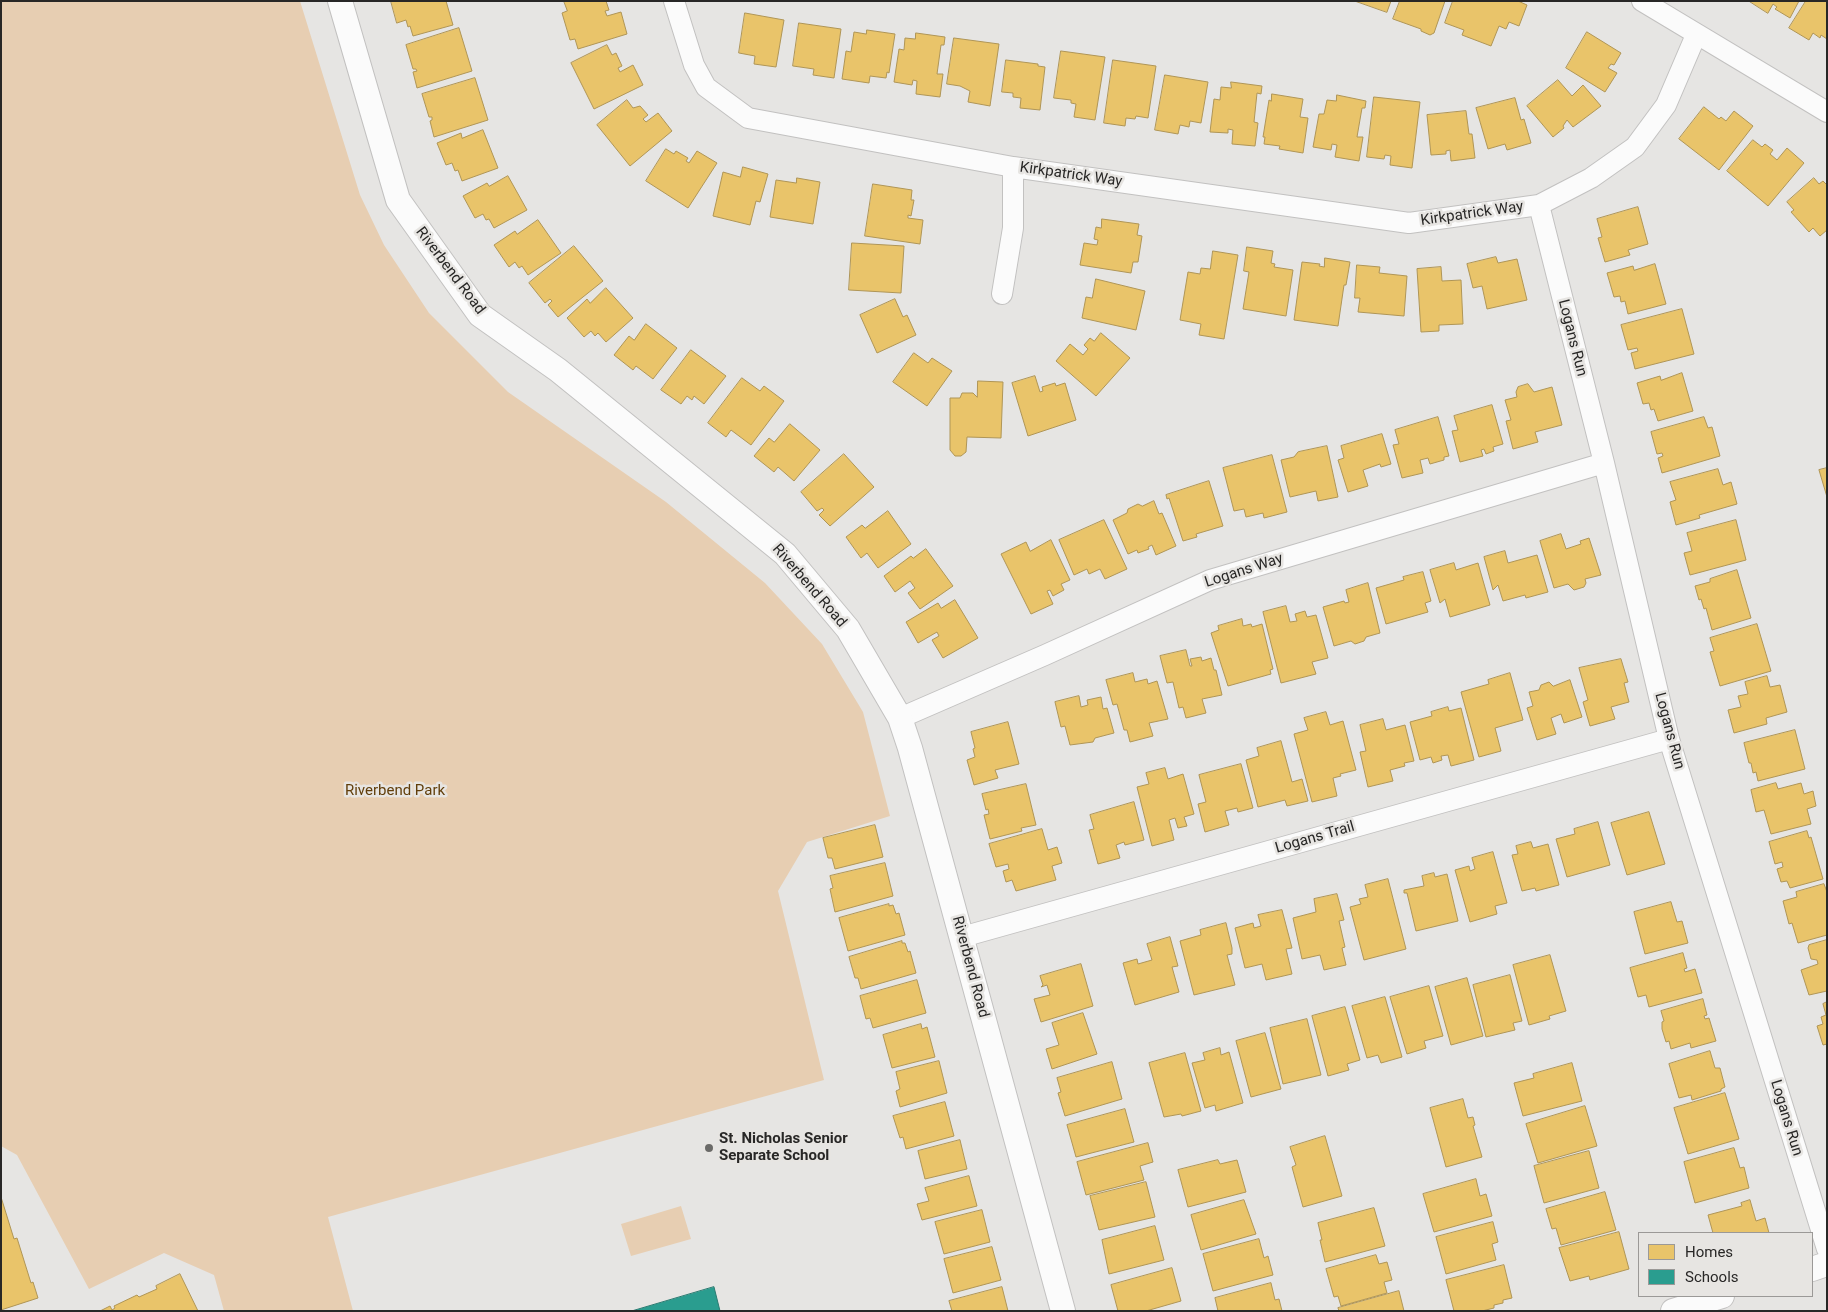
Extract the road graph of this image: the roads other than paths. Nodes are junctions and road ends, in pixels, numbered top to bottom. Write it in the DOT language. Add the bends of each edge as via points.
graph roads {
  1 [pos="340,1"];
  2 [pos="674,1"];
  3 [pos="1642,1"];
  4 [pos="1696,35"];
  5 [pos="1827,112"];
  6 [pos="1013,167"];
  7 [pos="1539,205"];
  8 [pos="1002,294"];
  9 [pos="1604,464"];
  10 [pos="900,718"];
  11 [pos="1669,739"];
  12 [pos="962,937"];
  13 [pos="1827,1249"];
  14 [pos="1827,1264"];
  15 [pos="1813,1268"];
  16 [pos="1719,1297"];
  17 [pos="1063,1311"];
  18 [pos="1673,1311"];
  1 -- 10 [label="street, Riverbend Road" via="398,200 480,315 558,370 785,554 848,630"];
  2 -- 6 [label="street, Kirkpatrick Way" via="694,65 706,88 748,118"];
  3 -- 4 [label="street"];
  4 -- 5 [label="street"];
  4 -- 7 [label="street, Kirkpatrick Way" via="1666,104 1635,146 1591,178"];
  6 -- 7 [label="street, Kirkpatrick Way" via="1410,222"];
  6 -- 8 [label="street" via="1013,228"];
  7 -- 9 [label="street, Logans Run"];
  9 -- 10 [label="street, Logans Way" via="1210,580"];
  9 -- 11 [label="street, Logans Run"];
  10 -- 12 [label="street, Riverbend Road"];
  11 -- 12 [label="street, Logans Trail"];
  11 -- 13 [label="street, Logans Run"];
  12 -- 17 [label="street, Riverbend Road"];
  14 -- 15 [label="street"];
  16 -- 18 [label="street"];
}
